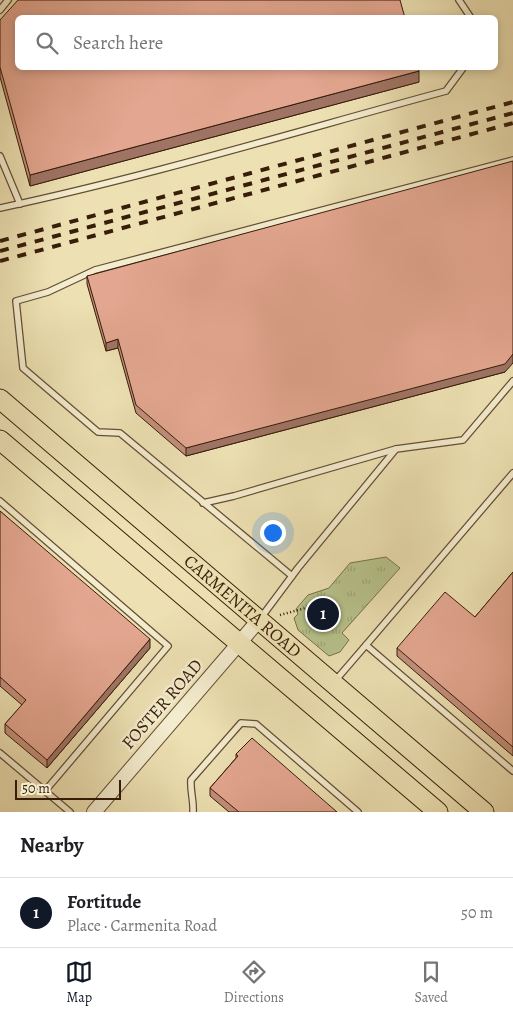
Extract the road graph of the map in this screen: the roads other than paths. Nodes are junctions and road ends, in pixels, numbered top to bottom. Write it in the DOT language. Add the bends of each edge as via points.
graph roads {
  1 [pos="8,0"];
  2 [pos="459,0"];
  3 [pos="0,10"];
  4 [pos="468,15"];
  5 [pos="462,70"];
  6 [pos="0,156"];
  7 [pos="513,160"];
  8 [pos="20,204"];
  9 [pos="0,208"];
  10 [pos="513,381"];
  11 [pos="0,399"];
  12 [pos="0,440"];
  13 [pos="396,448"];
  14 [pos="513,473"];
  15 [pos="0,501"];
  16 [pos="203,503"];
  17 [pos="292,576"];
  18 [pos="259,620"];
  19 [pos="240,643"];
  20 [pos="366,645"];
  21 [pos="333,683"];
  22 [pos="0,753"];
  23 [pos="513,771"];
  24 [pos="45,791"];
  25 [pos="70,812"];
  26 [pos="94,812"];
  27 [pos="193,812"];
  28 [pos="358,812"];
  29 [pos="438,812"];
  30 [pos="484,812"];
  1 -- 3 [label="lane"];
  2 -- 4 [label="lane"];
  5 -- 8 [label="lane" via="446,91"];
  6 -- 8 [label="lane"];
  7 -- 16 [label="lane" via="94,270 48,292 16,301 23,368 98,432 120,433"];
  8 -- 9 [label="lane"];
  10 -- 13 [label="lane" via="463,440"];
  11 -- 18 [label="main road, CARMENITA ROAD"];
  12 -- 19 [label="main road, CARMENITA ROAD"];
  13 -- 16 [label="lane"];
  13 -- 17 [label="lane"];
  14 -- 20 [label="lane"];
  15 -- 24 [label="lane" via="168,646"];
  16 -- 17 [label="lane"];
  17 -- 18 [label="lane"];
  18 -- 19 [label="street, FOSTER ROAD"];
  18 -- 21 [label="main road, CARMENITA ROAD"];
  19 -- 26 [label="street, FOSTER ROAD"];
  19 -- 29 [label="main road, CARMENITA ROAD"];
  20 -- 21 [label="lane"];
  20 -- 23 [label="lane"];
  21 -- 30 [label="main road, CARMENITA ROAD"];
  22 -- 24 [label="lane"];
  24 -- 25 [label="lane"];
  27 -- 28 [label="lane" via="191,780 241,723 256,724"];
}
